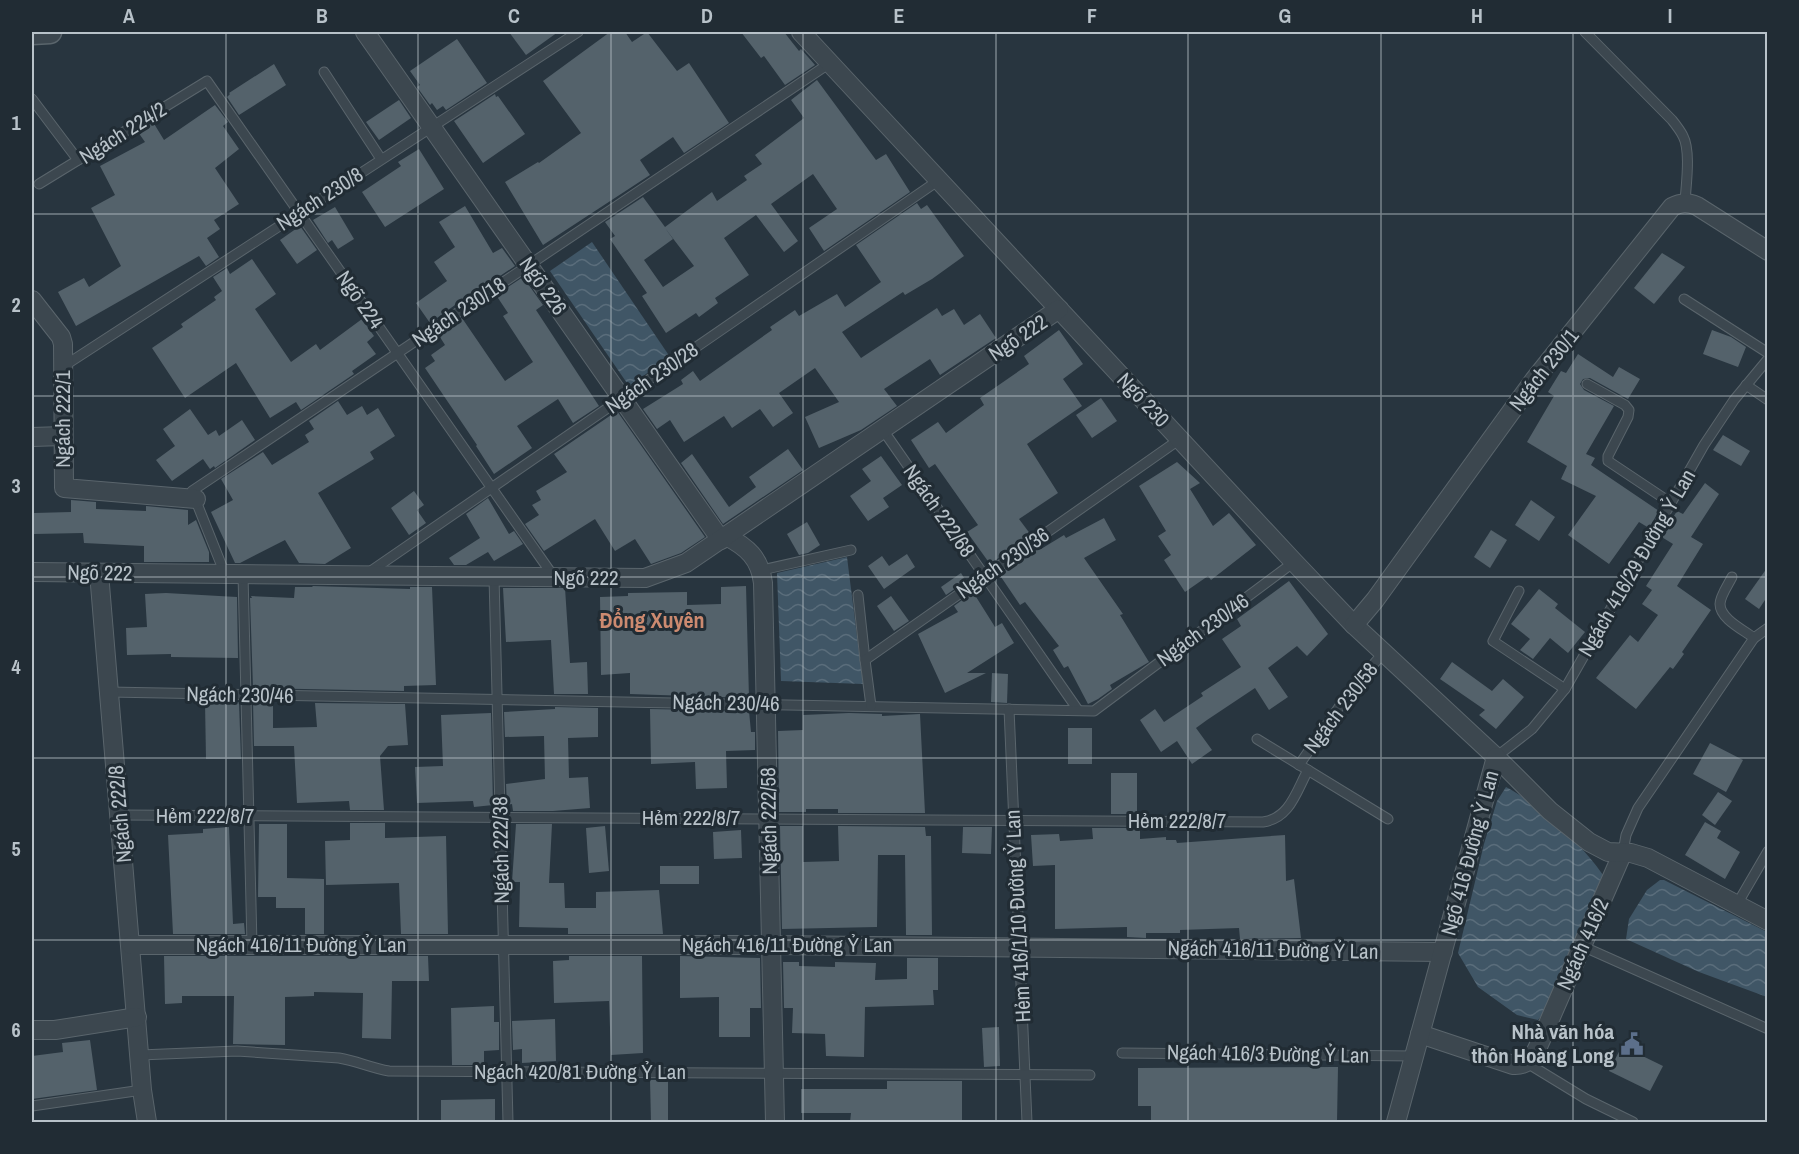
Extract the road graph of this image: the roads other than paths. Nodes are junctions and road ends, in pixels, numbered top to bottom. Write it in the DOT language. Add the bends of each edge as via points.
graph roads {
  1 [pos="50,32"];
  2 [pos="365,32"];
  3 [pos="578,32"];
  4 [pos="801,32"];
  5 [pos="1585,32"];
  6 [pos="32,33"];
  7 [pos="830,63"];
  8 [pos="324,72"];
  9 [pos="207,81"];
  10 [pos="32,99"];
  11 [pos="432,126"];
  12 [pos="381,159"];
  13 [pos="78,160"];
  14 [pos="939,180"];
  15 [pos="39,184"];
  16 [pos="1685,202"];
  17 [pos="299,213"];
  18 [pos="1767,251"];
  19 [pos="529,265"];
  20 [pos="1684,299"];
  21 [pos="32,300"];
  22 [pos="1059,309"];
  23 [pos="1767,353"];
  24 [pos="397,354"];
  25 [pos="1767,359"];
  26 [pos="63,366"];
  27 [pos="1587,384"];
  28 [pos="1746,385"];
  29 [pos="622,399"];
  30 [pos="1767,400"];
  31 [pos="883,430"];
  32 [pos="63,436"];
  33 [pos="32,437"];
  34 [pos="1180,439"];
  35 [pos="491,488"];
  36 [pos="196,499"];
  37 [pos="1671,503"];
  38 [pos="723,538"];
  39 [pos="851,550"];
  40 [pos="1294,562"];
  41 [pos="762,570"];
  42 [pos="32,572"];
  43 [pos="99,573"];
  44 [pos="234,574"];
  45 [pos="364,576"];
  46 [pos="985,576"];
  47 [pos="494,577"];
  48 [pos="1732,577"];
  49 [pos="554,578"];
  50 [pos="1519,591"];
  51 [pos="858,595"];
  52 [pos="1354,625"];
  53 [pos="1767,628"];
  54 [pos="1754,638"];
  55 [pos="1384,652"];
  56 [pos="865,660"];
  57 [pos="1565,689"];
  58 [pos="109,692"];
  59 [pos="246,695"];
  60 [pos="497,699"];
  61 [pos="766,704"];
  62 [pos="871,706"];
  63 [pos="1009,709"];
  64 [pos="1078,710"];
  65 [pos="1257,739"];
  66 [pos="1497,757"];
  67 [pos="1304,768"];
  68 [pos="120,815"];
  69 [pos="249,816"];
  70 [pos="501,818"];
  71 [pos="768,819"];
  72 [pos="1388,819"];
  73 [pos="1014,820"];
  74 [pos="1767,851"];
  75 [pos="1623,852"];
  76 [pos="1736,906"];
  77 [pos="1767,921"];
  78 [pos="131,945"];
  79 [pos="252,945"];
  80 [pos="504,945"];
  81 [pos="771,945"];
  82 [pos="1582,946"];
  83 [pos="1020,947"];
  84 [pos="1443,952"];
  85 [pos="137,1017"];
  86 [pos="1767,1029"];
  87 [pos="32,1030"];
  88 [pos="1420,1034"];
  89 [pos="1122,1053"];
  90 [pos="140,1055"];
  91 [pos="1414,1056"];
  92 [pos="1527,1063"];
  93 [pos="507,1071"];
  94 [pos="774,1073"];
  95 [pos="1025,1075"];
  96 [pos="1090,1076"];
  97 [pos="142,1090"];
  98 [pos="32,1106"];
  99 [pos="147,1122"];
  100 [pos="508,1122"];
  101 [pos="775,1122"];
  102 [pos="1027,1122"];
  103 [pos="1396,1122"];
  104 [pos="1633,1122"];
  1 -- 6 [label="street"];
  2 -- 11 [label="street, Ngõ 226"];
  3 -- 11 [label="lane, Ngách 230/8"];
  4 -- 7 [label="street, Ngõ 230"];
  5 -- 16 [label="lane" via="1683,135"];
  7 -- 14 [label="street, Ngõ 230"];
  7 -- 19 [label="lane, Ngách 230/18"];
  8 -- 12 [label="lane"];
  9 -- 13 [label="lane, Ngách 224/2"];
  9 -- 17 [label="lane, Ngõ 224"];
  10 -- 13 [label="lane"];
  11 -- 12 [label="lane, Ngách 230/8"];
  11 -- 19 [label="street, Ngõ 226"];
  12 -- 17 [label="lane, Ngách 230/8"];
  13 -- 15 [label="lane, Ngách 224/2"];
  14 -- 22 [label="street, Ngõ 230"];
  14 -- 29 [label="lane, Ngách 230/28"];
  16 -- 18 [label="street"];
  16 -- 52 [label="street, Ngách 230/1" via="1672,207 1534,380"];
  17 -- 24 [label="lane, Ngõ 224"];
  17 -- 26 [label="lane, Ngách 230/8"];
  19 -- 24 [label="lane, Ngách 230/18"];
  19 -- 29 [label="street, Ngõ 226"];
  20 -- 23 [label="lane"];
  21 -- 26 [label="street, Ngách 222/1" via="60,337"];
  22 -- 31 [label="street, Ngõ 222"];
  22 -- 34 [label="street, Ngõ 230"];
  24 -- 35 [label="lane, Ngõ 224"];
  24 -- 36 [label="lane, Ngách 230/18" via="192,491"];
  25 -- 28 [label="lane, Ngách 416/29 Đường Ỷ Lan"];
  26 -- 32 [label="street, Ngách 222/1"];
  27 -- 37 [label="lane" via="1629,410 1608,461"];
  28 -- 30 [label="lane"];
  28 -- 37 [label="lane, Ngách 416/29 Đường Ỷ Lan" via="1704,445"];
  29 -- 35 [label="lane, Ngách 230/28"];
  29 -- 38 [label="street, Ngõ 226"];
  31 -- 38 [label="street, Ngõ 222"];
  31 -- 46 [label="lane, Ngách 222/68"];
  32 -- 33 [label="street"];
  32 -- 36 [label="street, Ngách 222/1" via="64,488"];
  34 -- 40 [label="street, Ngõ 230"];
  34 -- 46 [label="lane, Ngách 230/36"];
  35 -- 45 [label="lane, Ngách 230/28"];
  35 -- 49 [label="lane, Ngõ 224"];
  36 -- 44 [label="lane"];
  37 -- 57 [label="lane, Ngách 416/29 Đường Ỷ Lan"];
  38 -- 41 [label="street" via="749,552"];
  38 -- 49 [label="street, Ngõ 222" via="686,563 645,578"];
  39 -- 41 [label="lane"];
  40 -- 52 [label="street, Ngõ 230"];
  40 -- 64 [label="lane, Ngách 230/46" via="1094,711"];
  41 -- 61 [label="street, Ngách 222/58"];
  42 -- 43 [label="street, Ngõ 222"];
  43 -- 44 [label="street, Ngõ 222"];
  43 -- 58 [label="street, Ngách 222/8"];
  44 -- 45 [label="street, Ngõ 222"];
  44 -- 59 [label="lane"];
  45 -- 47 [label="street, Ngõ 222"];
  46 -- 56 [label="lane, Ngách 230/36"];
  46 -- 64 [label="lane, Ngách 222/68"];
  47 -- 49 [label="street, Ngõ 222"];
  47 -- 60 [label="lane, Ngách 222/38"];
  48 -- 54 [label="lane" via="1719,602 1720,608"];
  50 -- 57 [label="lane" via="1493,641"];
  51 -- 56 [label="lane"];
  52 -- 55 [label="street, Ngõ 230"];
  53 -- 54 [label="lane"];
  54 -- 75 [label="lane" via="1638,808"];
  55 -- 66 [label="street, Ngõ 230"];
  55 -- 67 [label="lane, Ngách 230/58" via="1353,687"];
  56 -- 62 [label="lane"];
  57 -- 66 [label="lane, Ngách 416/29 Đường Ỷ Lan" via="1532,729"];
  58 -- 59 [label="lane, Ngách 230/46"];
  58 -- 68 [label="street, Ngách 222/8"];
  59 -- 60 [label="lane, Ngách 230/46"];
  59 -- 69 [label="lane"];
  60 -- 61 [label="lane, Ngách 230/46"];
  60 -- 70 [label="lane, Ngách 222/38"];
  61 -- 62 [label="lane, Ngách 230/46"];
  61 -- 71 [label="street, Ngách 222/58"];
  62 -- 63 [label="lane, Ngách 230/46"];
  63 -- 64 [label="lane, Ngách 230/46"];
  63 -- 73 [label="lane, Hẻm 416/1/10 Đường Ỷ Lan"];
  65 -- 67 [label="lane, Ngách 230/58"];
  66 -- 75 [label="street, Ngõ 416 Đường Ỷ Lan" via="1569,828 1602,850"];
  66 -- 84 [label="street, Ngõ 416 Đường Ỷ Lan"];
  67 -- 72 [label="lane, Ngách 230/58"];
  67 -- 73 [label="lane, Hẻm 222/8/7" via="1288,807 1272,820"];
  68 -- 69 [label="lane, Hẻm 222/8/7"];
  68 -- 78 [label="street, Ngách 222/8"];
  69 -- 70 [label="lane, Hẻm 222/8/7"];
  69 -- 79 [label="lane"];
  70 -- 71 [label="lane, Hẻm 222/8/7"];
  70 -- 80 [label="lane, Ngách 222/38"];
  71 -- 73 [label="lane, Hẻm 222/8/7"];
  71 -- 81 [label="street, Ngách 222/58"];
  73 -- 83 [label="lane, Hẻm 416/1/10 Đường Ỷ Lan"];
  74 -- 76 [label="lane"];
  75 -- 76 [label="street, Ngõ 416 Đường Ỷ Lan" via="1648,858"];
  75 -- 82 [label="street, Ngách 416/2"];
  76 -- 77 [label="street, Ngõ 416 Đường Ỷ Lan"];
  78 -- 79 [label="street, Ngách 416/11 Đường Ỷ Lan"];
  78 -- 85 [label="street, Ngách 222/8"];
  79 -- 80 [label="street, Ngách 416/11 Đường Ỷ Lan"];
  80 -- 81 [label="street, Ngách 416/11 Đường Ỷ Lan"];
  80 -- 93 [label="lane, Ngách 222/38"];
  81 -- 83 [label="street, Ngách 416/11 Đường Ỷ Lan"];
  81 -- 94 [label="street, Ngách 222/58"];
  82 -- 86 [label="lane"];
  82 -- 92 [label="street, Ngách 416/2" via="1537,1049"];
  83 -- 84 [label="street, Ngách 416/11 Đường Ỷ Lan"];
  83 -- 95 [label="lane, Hẻm 416/1/10 Đường Ỷ Lan"];
  84 -- 88 [label="street, Ngõ 416 Đường Ỷ Lan"];
  85 -- 87 [label="street"];
  85 -- 90 [label="street, Ngách 222/8"];
  88 -- 91 [label="street, Ngõ 416 Đường Ỷ Lan"];
  88 -- 92 [label="street" via="1513,1065"];
  89 -- 91 [label="lane, Ngách 416/3 Đường Ỷ Lan"];
  90 -- 93 [label="lane, Ngách 420/81 Đường Ỷ Lan" via="237,1051 339,1058 389,1071"];
  90 -- 97 [label="street"];
  91 -- 103 [label="street, Ngõ 416 Đường Ỷ Lan"];
  92 -- 104 [label="lane"];
  93 -- 94 [label="lane, Ngách 420/81 Đường Ỷ Lan"];
  93 -- 100 [label="lane, Ngách 222/38"];
  94 -- 95 [label="lane, Ngách 420/81 Đường Ỷ Lan"];
  94 -- 101 [label="street, Ngách 222/58"];
  95 -- 96 [label="lane, Ngách 420/81 Đường Ỷ Lan"];
  95 -- 102 [label="lane, Hẻm 416/1/10 Đường Ỷ Lan"];
  97 -- 98 [label="lane"];
  97 -- 99 [label="street"];
}
